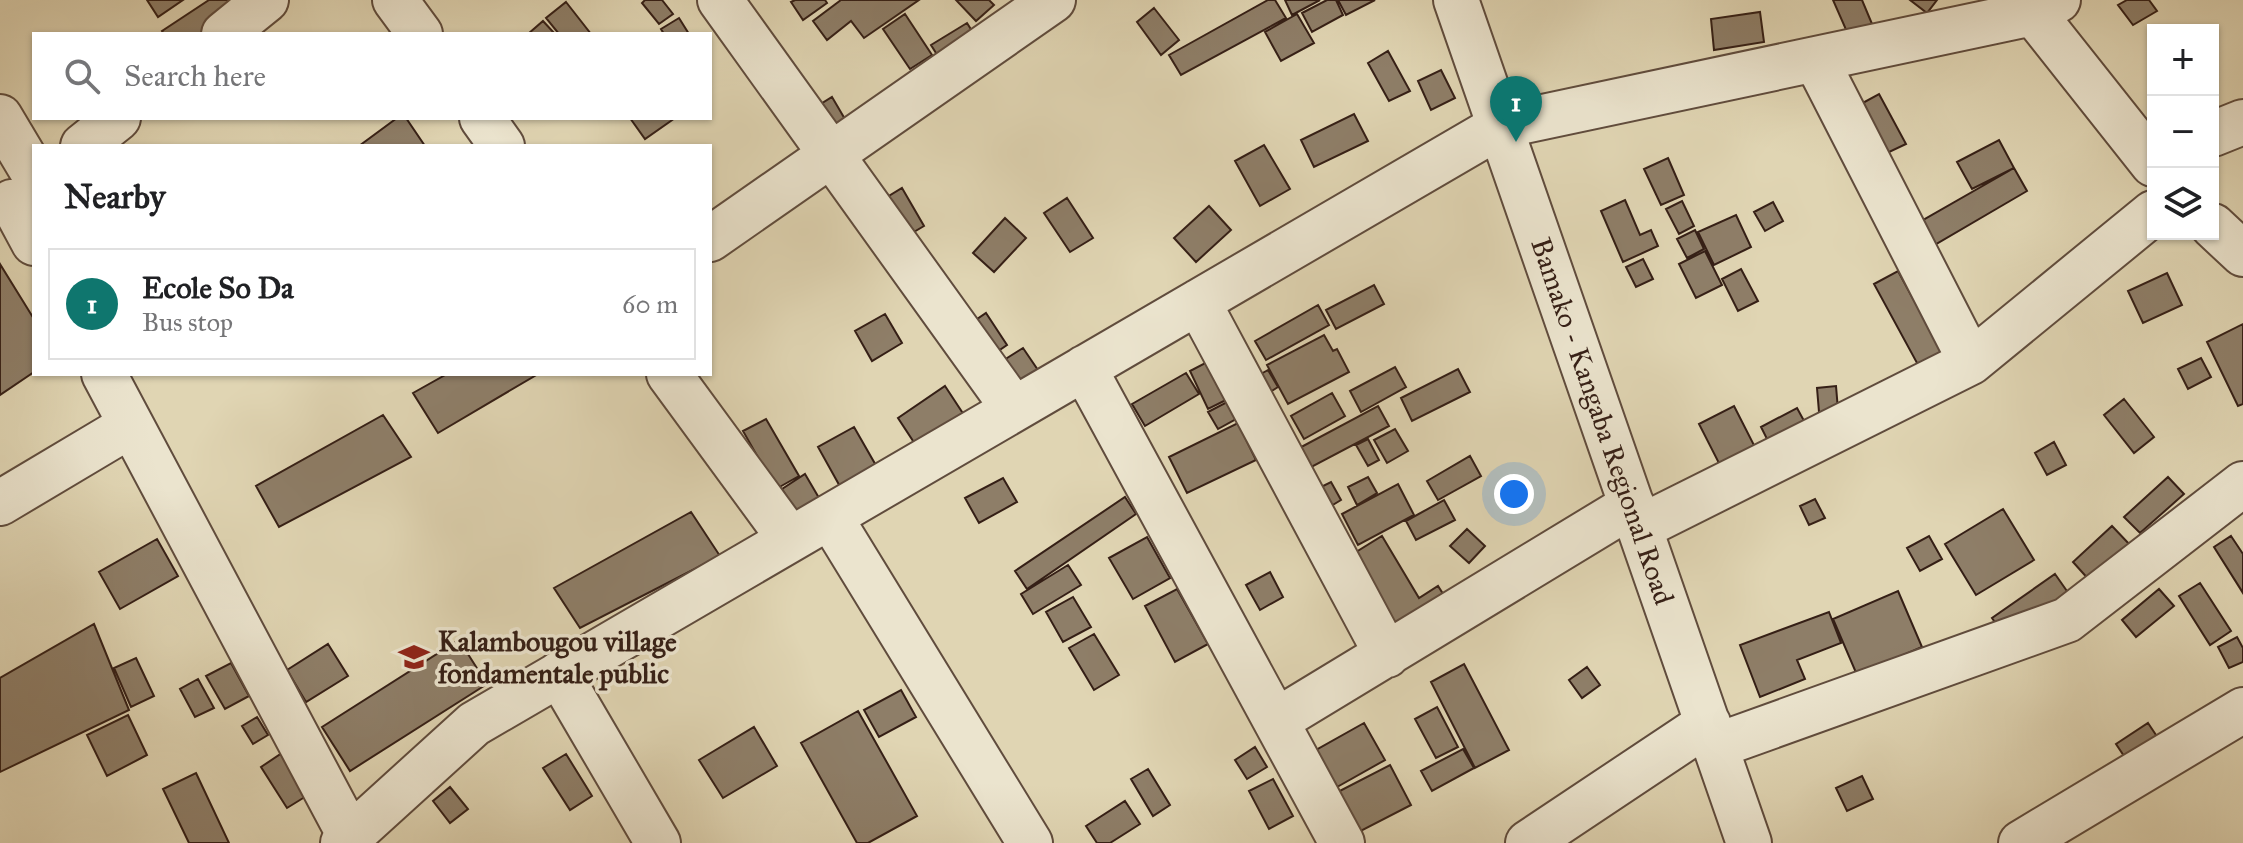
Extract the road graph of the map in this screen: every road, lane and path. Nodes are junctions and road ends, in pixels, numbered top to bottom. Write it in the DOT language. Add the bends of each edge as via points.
graph roads {
  1 [pos="266,0"];
  2 [pos="395,0"];
  3 [pos="720,0"];
  4 [pos="1053,0"];
  5 [pos="1456,0"];
  6 [pos="2038,4"];
  7 [pos="226,32"];
  8 [pos="419,32"];
  9 [pos="1816,60"];
  10 [pos="0,117"];
  11 [pos="116,120"];
  12 [pos="483,120"];
  13 [pos="2243,122"];
  14 [pos="1500,126"];
  15 [pos="2219,132"];
  16 [pos="86,144"];
  17 [pos="501,144"];
  18 [pos="2147,154"];
  19 [pos="832,155"];
  20 [pos="20,192"];
  21 [pos="2147,218"];
  22 [pos="2219,232"];
  23 [pos="32,236"];
  24 [pos="712,238"];
  25 [pos="2243,254"];
  26 [pos="1198,302"];
  27 [pos="1971,362"];
  28 [pos="1084,368"];
  29 [pos="105,376"];
  30 [pos="670,376"];
  31 [pos="1014,409"];
  32 [pos="131,425"];
  33 [pos="2243,484"];
  34 [pos="0,503"];
  35 [pos="1636,516"];
  36 [pos="830,517"];
  37 [pos="790,539"];
  38 [pos="1387,655"];
  39 [pos="559,674"];
  40 [pos="2243,710"];
  41 [pos="1276,721"];
  42 [pos="1712,734"];
  43 [pos="347,840"];
  44 [pos="658,843"];
  45 [pos="1030,843"];
  46 [pos="1342,843"];
  47 [pos="1528,843"];
  48 [pos="1749,843"];
  49 [pos="2021,843"];
  1 -- 7 [label="street"];
  2 -- 8 [label="street"];
  3 -- 19 [label="street"];
  4 -- 19 [label="street"];
  5 -- 14 [label="street, Bamako - Kangaba Regional Road"];
  6 -- 9 [label="street"];
  6 -- 18 [label="street"];
  9 -- 14 [label="street"];
  9 -- 27 [label="street"];
  10 -- 20 [label="street"];
  11 -- 16 [label="street"];
  12 -- 17 [label="street"];
  13 -- 15 [label="street"];
  14 -- 26 [label="street"];
  14 -- 35 [label="street, Bamako - Kangaba Regional Road"];
  19 -- 24 [label="street"];
  19 -- 31 [label="street"];
  20 -- 23 [label="street"];
  21 -- 27 [label="street"];
  22 -- 25 [label="street"];
  26 -- 28 [label="street"];
  26 -- 38 [label="street"];
  27 -- 35 [label="street"];
  28 -- 31 [label="street"];
  28 -- 41 [label="street"];
  29 -- 32 [label="street"];
  30 -- 37 [label="street"];
  31 -- 36 [label="street"];
  32 -- 34 [label="street"];
  32 -- 43 [label="street"];
  33 -- 42 [label="street" via="2067,620"];
  35 -- 38 [label="street"];
  35 -- 42 [label="street, Bamako - Kangaba Regional Road"];
  36 -- 37 [label="street"];
  36 -- 45 [label="street"];
  37 -- 39 [label="street"];
  38 -- 41 [label="street"];
  39 -- 43 [label="street" via="474,724"];
  39 -- 44 [label="street"];
  40 -- 49 [label="street"];
  41 -- 46 [label="street"];
  42 -- 47 [label="street"];
  42 -- 48 [label="street, Bamako - Kangaba Regional Road"];
}
